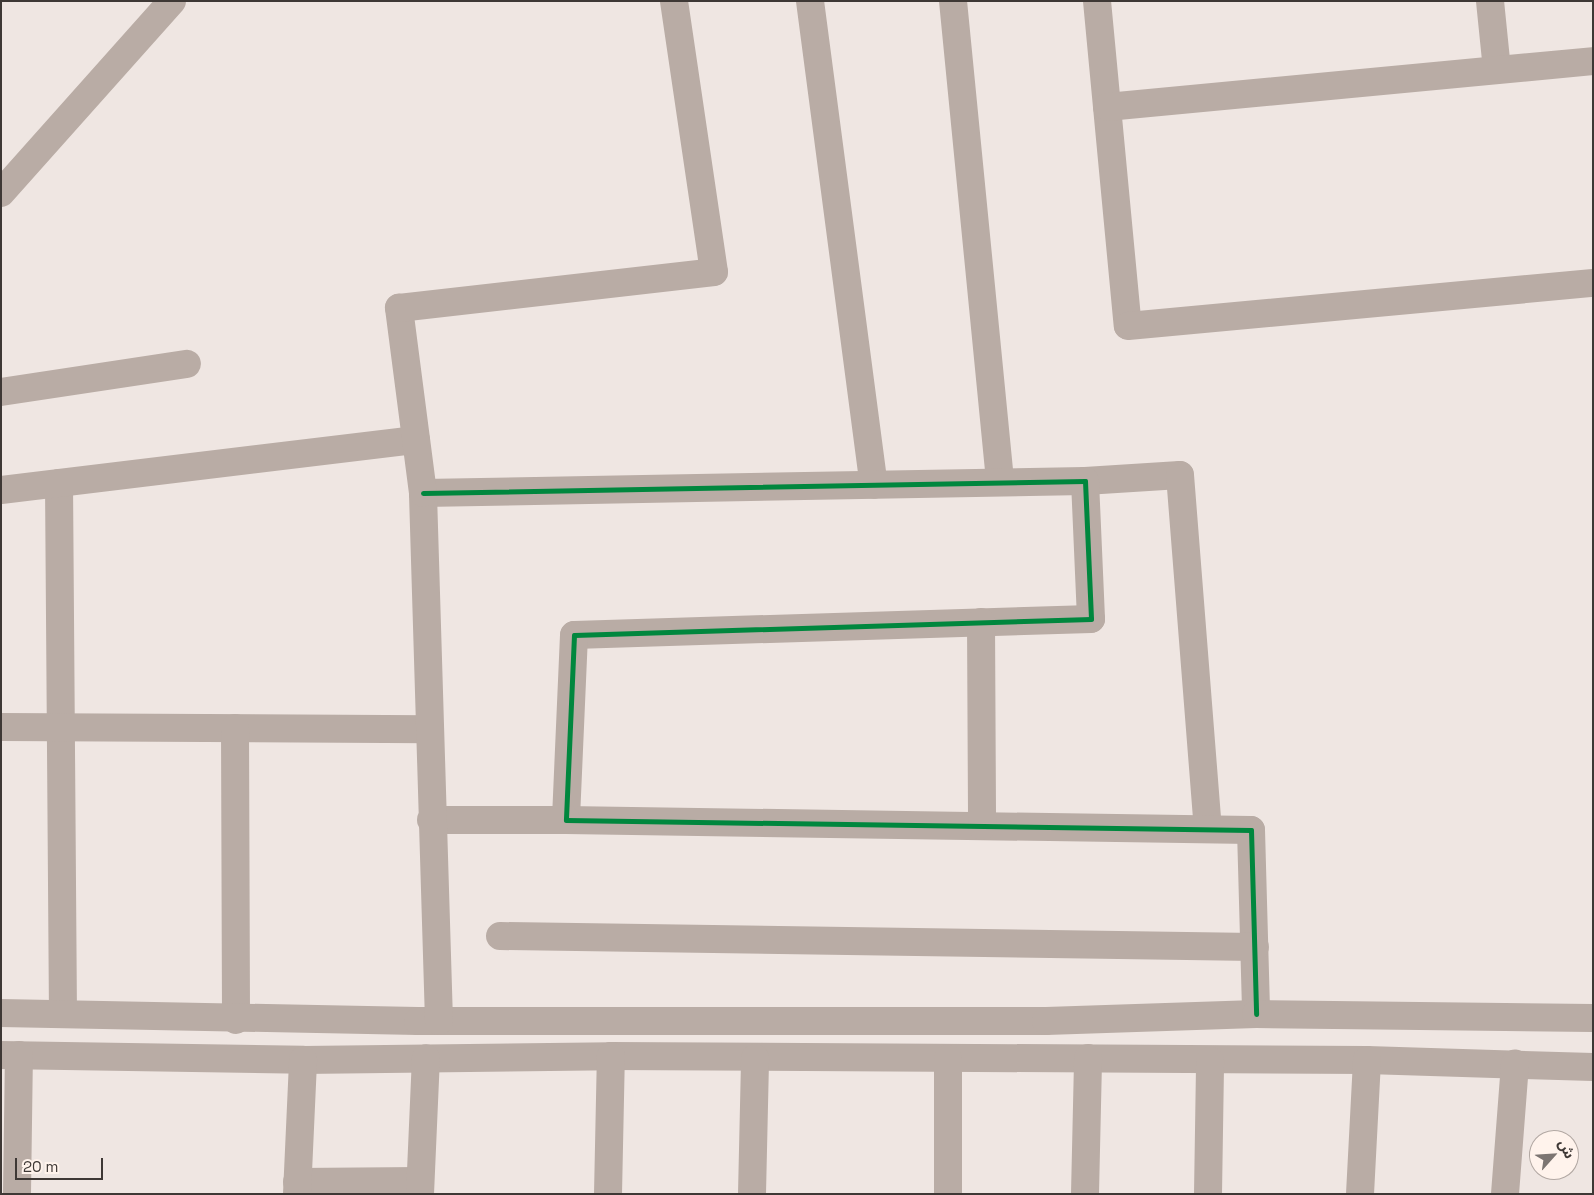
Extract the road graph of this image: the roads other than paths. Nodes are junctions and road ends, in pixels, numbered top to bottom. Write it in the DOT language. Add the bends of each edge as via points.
graph roads {
  1 [pos="172,1"];
  2 [pos="674,1"];
  3 [pos="810,1"];
  4 [pos="953,1"];
  5 [pos="1096,1"];
  6 [pos="1490,1"];
  7 [pos="1593,61"];
  8 [pos="1497,70"];
  9 [pos="1107,107"];
  10 [pos="1,193"];
  11 [pos="1593,283"];
  12 [pos="187,364"];
  13 [pos="1,392"];
  14 [pos="416,440"];
  15 [pos="1085,481"];
  16 [pos="1000,482"];
  17 [pos="59,483"];
  18 [pos="874,484"];
  19 [pos="1,490"];
  20 [pos="423,493"];
  21 [pos="981,622"];
  22 [pos="1,727"];
  23 [pos="59,727"];
  24 [pos="235,728"];
  25 [pos="429,729"];
  26 [pos="431,820"];
  27 [pos="566,820"];
  28 [pos="982,826"];
  29 [pos="1208,829"];
  30 [pos="500,936"];
  31 [pos="1255,947"];
  32 [pos="1,1013"];
  33 [pos="63,1014"];
  34 [pos="1256,1014"];
  35 [pos="1593,1018"];
  36 [pos="236,1020"];
  37 [pos="439,1021"];
  38 [pos="1046,1021"];
  39 [pos="10,1055"];
  40 [pos="611,1056"];
  41 [pos="426,1058"];
  42 [pos="755,1058"];
  43 [pos="1045,1058"];
  44 [pos="1088,1058"];
  45 [pos="948,1059"];
  46 [pos="303,1060"];
  47 [pos="1368,1060"];
  48 [pos="1210,1061"];
  49 [pos="1515,1063"];
  50 [pos="1593,1067"];
  51 [pos="297,1188"];
  52 [pos="420,1188"];
  53 [pos="16,1194"];
  54 [pos="608,1194"];
  55 [pos="752,1194"];
  56 [pos="948,1194"];
  57 [pos="1085,1194"];
  58 [pos="1208,1194"];
  59 [pos="1360,1194"];
  60 [pos="1505,1194"];
  1 -- 10 [label="street"];
  2 -- 14 [label="street" via="714,272 400,308"];
  3 -- 18 [label="street"];
  4 -- 16 [label="street"];
  5 -- 9 [label="street"];
  6 -- 8 [label="street"];
  7 -- 8 [label="street"];
  8 -- 9 [label="street"];
  9 -- 11 [label="street" via="1128,326"];
  12 -- 13 [label="street"];
  14 -- 17 [label="street"];
  14 -- 20 [label="street"];
  15 -- 16 [label="street"];
  15 -- 21 [label="street" via="1091,619"];
  15 -- 29 [label="street" via="1180,476"];
  16 -- 18 [label="street"];
  17 -- 19 [label="street"];
  17 -- 23 [label="street"];
  18 -- 20 [label="street"];
  20 -- 25 [label="street"];
  21 -- 27 [label="street" via="574,635"];
  21 -- 28 [label="street"];
  22 -- 23 [label="street"];
  23 -- 24 [label="street"];
  23 -- 33 [label="street"];
  24 -- 25 [label="street"];
  24 -- 36 [label="street"];
  25 -- 26 [label="street"];
  26 -- 27 [label="street"];
  26 -- 37 [label="street"];
  27 -- 28 [label="street"];
  28 -- 29 [label="street"];
  29 -- 31 [label="street" via="1251,830"];
  30 -- 31 [label="street"];
  31 -- 34 [label="street"];
  32 -- 33 [label="street"];
  33 -- 36 [label="street"];
  34 -- 35 [label="street"];
  34 -- 38 [label="street"];
  36 -- 37 [label="street"];
  37 -- 38 [label="street"];
  38 -- 43 [label="street"];
  39 -- 46 [label="street"];
  39 -- 53 [label="street"];
  40 -- 41 [label="street"];
  40 -- 42 [label="street"];
  40 -- 54 [label="street"];
  41 -- 46 [label="street"];
  41 -- 52 [label="street"];
  42 -- 45 [label="street"];
  42 -- 55 [label="street"];
  43 -- 44 [label="street"];
  43 -- 45 [label="street"];
  44 -- 48 [label="street"];
  44 -- 57 [label="street"];
  45 -- 56 [label="street"];
  46 -- 51 [label="street"];
  47 -- 48 [label="street"];
  47 -- 49 [label="street"];
  47 -- 59 [label="street"];
  48 -- 58 [label="street"];
  49 -- 50 [label="street"];
  49 -- 60 [label="street"];
  51 -- 52 [label="street"];
}
